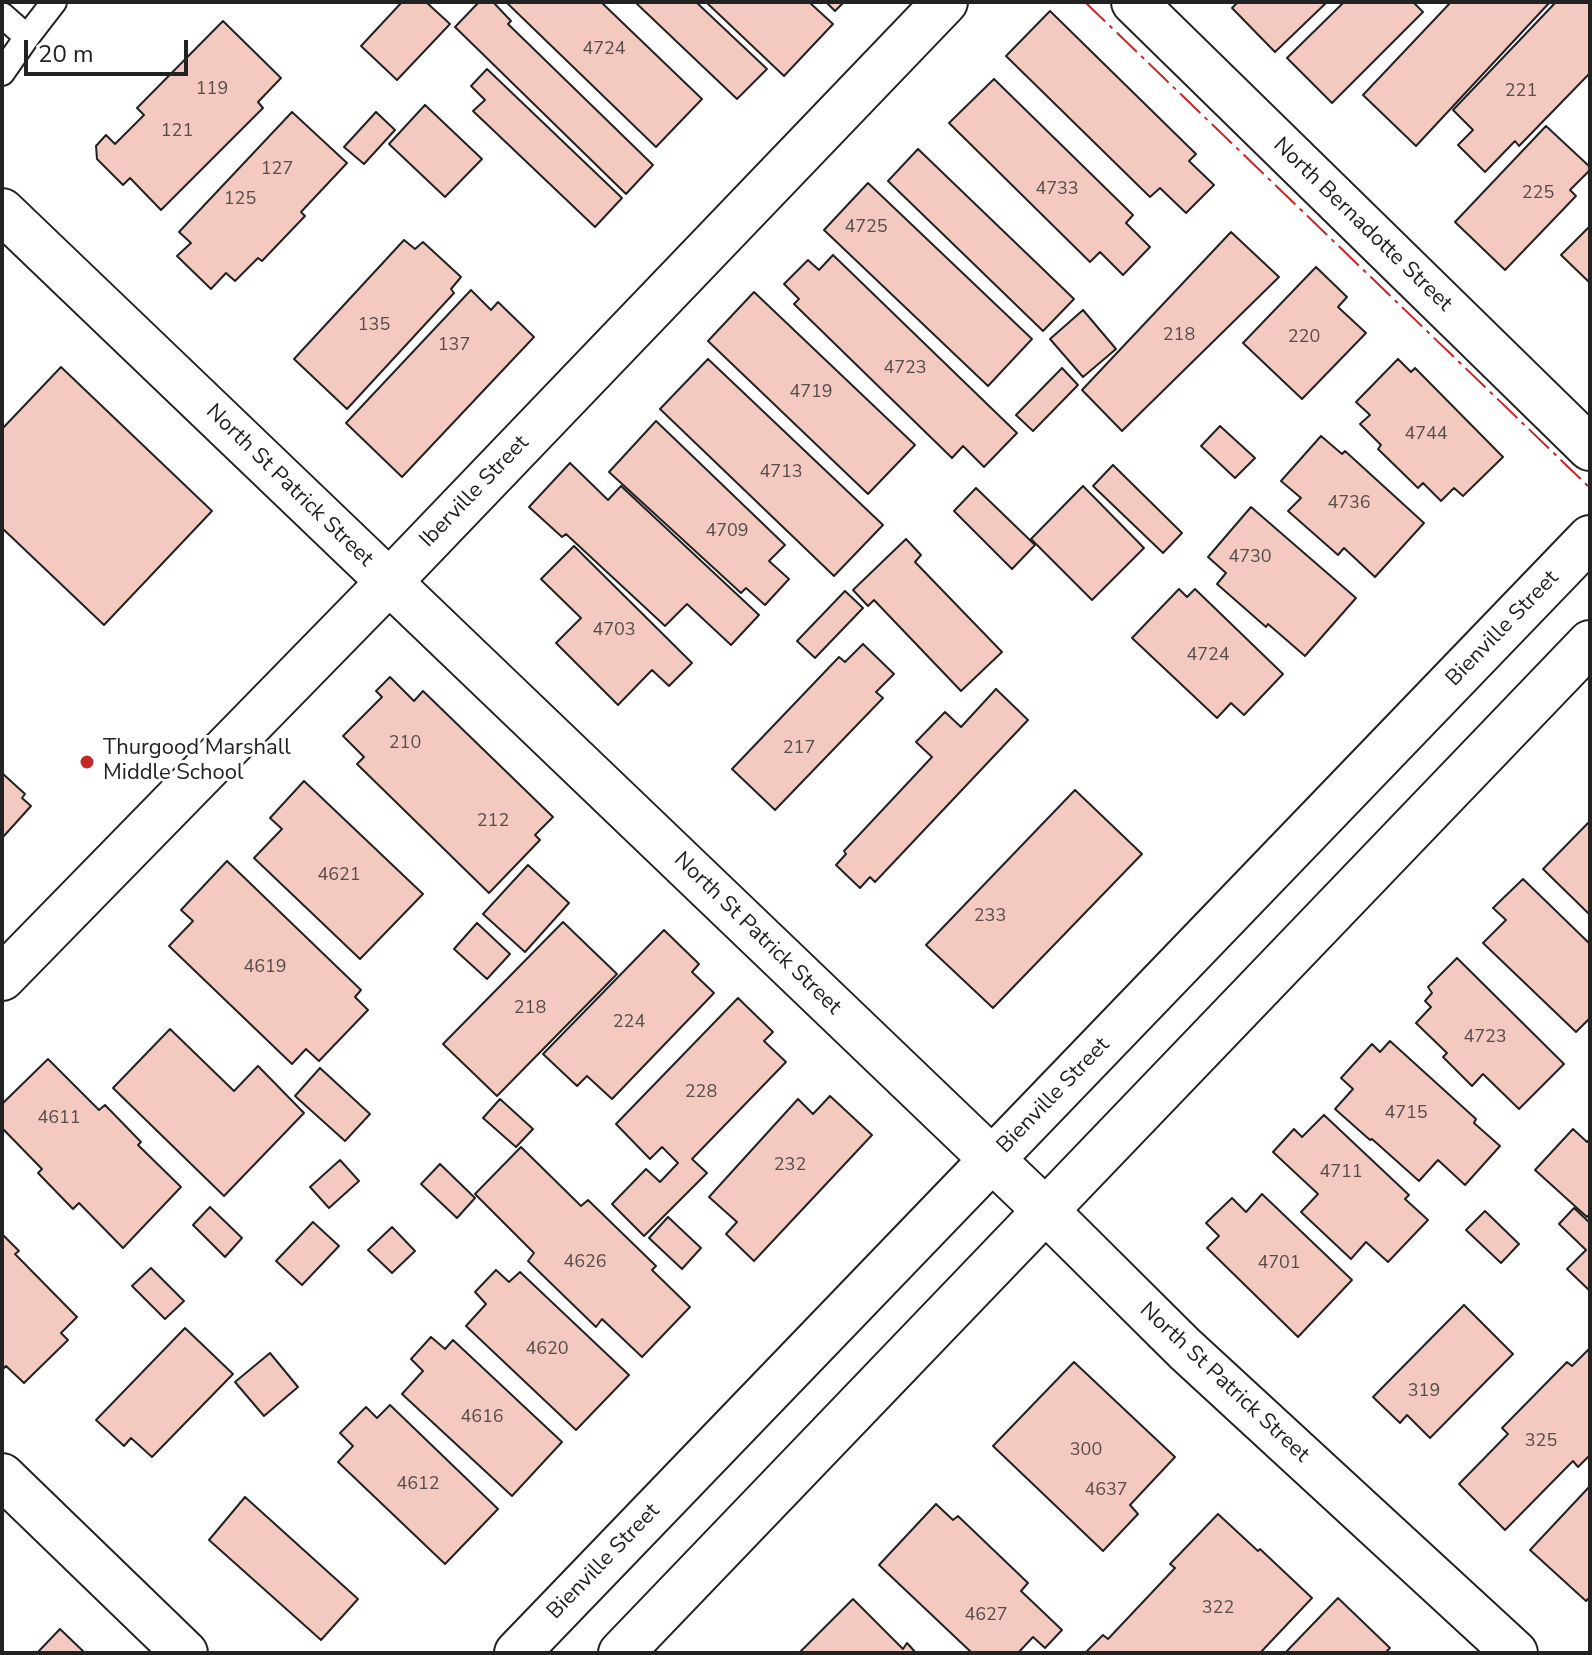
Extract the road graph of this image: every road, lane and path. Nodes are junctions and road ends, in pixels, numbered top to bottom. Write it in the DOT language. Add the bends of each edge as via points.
graph roads {
  1 [pos="54,2"];
  2 [pos="945,2"];
  3 [pos="1134,2"];
  4 [pos="2,15"];
  5 [pos="27,37"];
  6 [pos="2,73"];
  7 [pos="2,211"];
  8 [pos="1590,448"];
  9 [pos="1590,538"];
  10 [pos="389,582"];
  11 [pos="1590,643"];
  12 [pos="2,978"];
  13 [pos="992,1160"];
  14 [pos="1046,1211"];
  15 [pos="2,1476"];
  16 [pos="185,1653"];
  17 [pos="517,1653"];
  18 [pos="621,1653"];
  19 [pos="1515,1653"];
  1 -- 5 [label="lane"];
  2 -- 10 [label="street, Iberville Street"];
  3 -- 8 [label="street, North Bernadotte Street"];
  4 -- 5 [label="lane"];
  5 -- 6 [label="lane"];
  7 -- 10 [label="street, North St Patrick Street"];
  9 -- 13 [label="street, Bienville Street"];
  10 -- 12 [label="street, Iberville Street"];
  10 -- 13 [label="street, North St Patrick Street"];
  11 -- 14 [label="street"];
  13 -- 14 [label="street, North St Patrick Street"];
  13 -- 17 [label="street, Bienville Street"];
  14 -- 18 [label="street"];
  14 -- 19 [label="street, North St Patrick Street" via="1185,1349"];
  15 -- 16 [label="street"];
}
